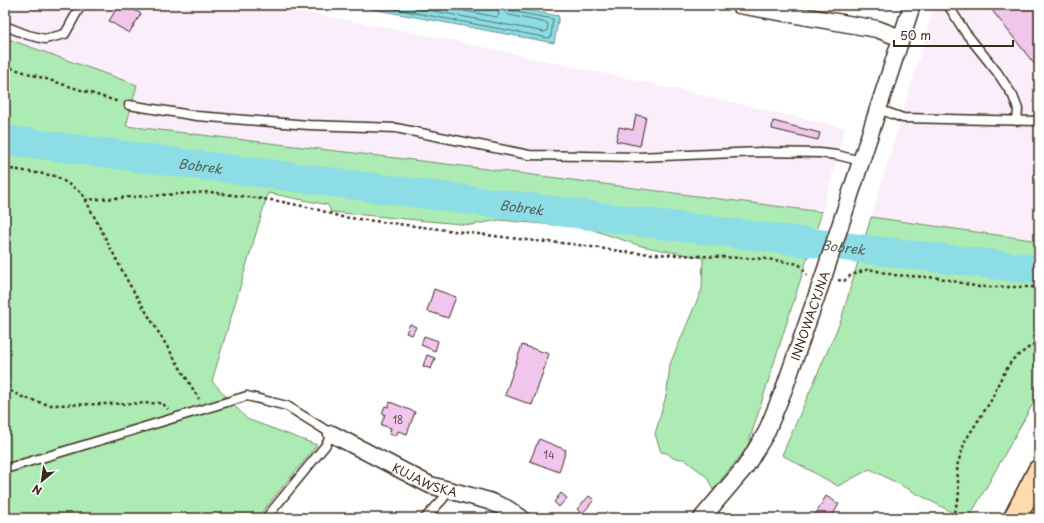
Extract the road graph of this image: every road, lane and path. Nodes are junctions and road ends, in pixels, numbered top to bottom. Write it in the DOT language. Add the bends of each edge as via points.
graph roads {
  1 [pos="82,5"];
  2 [pos="739,5"];
  3 [pos="912,5"];
  4 [pos="948,5"];
  5 [pos="5,26"];
  6 [pos="901,38"];
  7 [pos="5,66"];
  8 [pos="129,105"];
  9 [pos="878,109"];
  10 [pos="1017,121"];
  11 [pos="1039,121"];
  12 [pos="861,161"];
  13 [pos="5,168"];
  14 [pos="85,200"];
  15 [pos="823,279"];
  16 [pos="1039,287"];
  17 [pos="1039,340"];
  18 [pos="5,388"];
  19 [pos="204,409"];
  20 [pos="177,417"];
  21 [pos="332,434"];
  22 [pos="5,469"];
  23 [pos="1039,471"];
  24 [pos="448,490"];
  25 [pos="266,518"];
  26 [pos="426,518"];
  27 [pos="521,518"];
  28 [pos="702,518"];
  29 [pos="952,518"];
  30 [pos="1016,518"];
  1 -- 5 [label="lane" via="65,34 45,39"];
  2 -- 6 [label="street" via="877,30"];
  3 -- 6 [label="street, INNOWACYJNA"];
  4 -- 10 [label="lane" via="965,32 1014,96 1018,109"];
  6 -- 9 [label="street, INNOWACYJNA"];
  7 -- 8 [label="path"];
  8 -- 12 [label="lane" via="197,116 310,125 396,128 529,155 637,157 761,152 819,153"];
  9 -- 10 [label="lane" via="903,118"];
  9 -- 12 [label="street, INNOWACYJNA"];
  10 -- 11 [label="lane"];
  12 -- 15 [label="street, INNOWACYJNA"];
  13 -- 14 [label="path" via="56,176 82,193"];
  14 -- 15 [label="path" via="210,192 278,201 342,217 633,253 767,259 800,264 808,279"];
  14 -- 19 [label="path" via="128,282"];
  15 -- 16 [label="path" via="844,281 869,269 940,278 979,287"];
  15 -- 28 [label="street, INNOWACYJNA" via="766,433 746,466"];
  17 -- 29 [label="path" via="1012,360 992,399 965,441 957,466 959,497"];
  18 -- 20 [label="path" via="22,397 49,405 162,403"];
  19 -- 20 [label="lane"];
  19 -- 21 [label="lane" via="247,396 287,406"];
  20 -- 22 [label="lane"];
  21 -- 24 [label="street, KUJAWSKA" via="430,485"];
  21 -- 25 [label="lane"];
  23 -- 30 [label="highway"];
  24 -- 26 [label="lane"];
  24 -- 27 [label="street, KUJAWSKA" via="489,500"];
}
